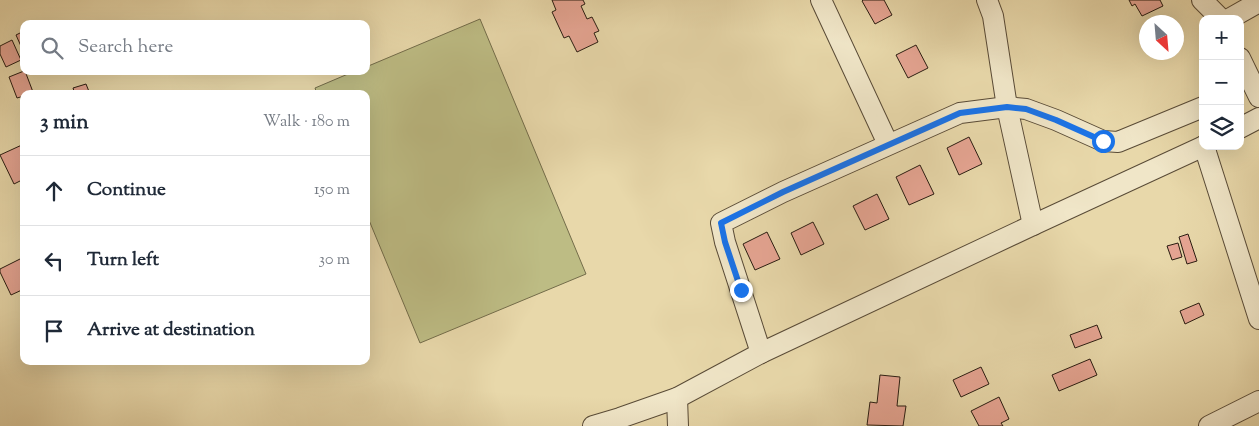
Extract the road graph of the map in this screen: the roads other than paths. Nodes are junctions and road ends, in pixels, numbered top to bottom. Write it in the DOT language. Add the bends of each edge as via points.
graph roads {
  1 [pos="820,0"];
  2 [pos="987,0"];
  3 [pos="1202,0"];
  4 [pos="1259,2"];
  5 [pos="1217,15"];
  6 [pos="1236,15"];
  7 [pos="1241,60"];
  8 [pos="1252,85"];
  9 [pos="1007,107"];
  10 [pos="1199,109"];
  11 [pos="1259,118"];
  12 [pos="1244,126"];
  13 [pos="888,144"];
  14 [pos="1199,148"];
  15 [pos="1205,150"];
  16 [pos="1033,225"];
  17 [pos="1259,319"];
  18 [pos="761,353"];
  19 [pos="677,398"];
  20 [pos="1259,401"];
  21 [pos="593,426"];
  22 [pos="678,426"];
  23 [pos="1209,426"];
  1 -- 13 [label="street"];
  2 -- 9 [label="street" via="993,16"];
  3 -- 5 [label="street"];
  4 -- 6 [label="street"];
  7 -- 8 [label="street"];
  9 -- 10 [label="street" via="1026,109 1103,141 1118,142"];
  9 -- 13 [label="street" via="960,113"];
  9 -- 16 [label="street"];
  11 -- 12 [label="street"];
  13 -- 18 [label="street" via="721,223"];
  14 -- 16 [label="street"];
  15 -- 17 [label="street"];
  16 -- 18 [label="street"];
  18 -- 19 [label="street"];
  19 -- 21 [label="street"];
  19 -- 22 [label="street"];
  20 -- 23 [label="street"];
}
